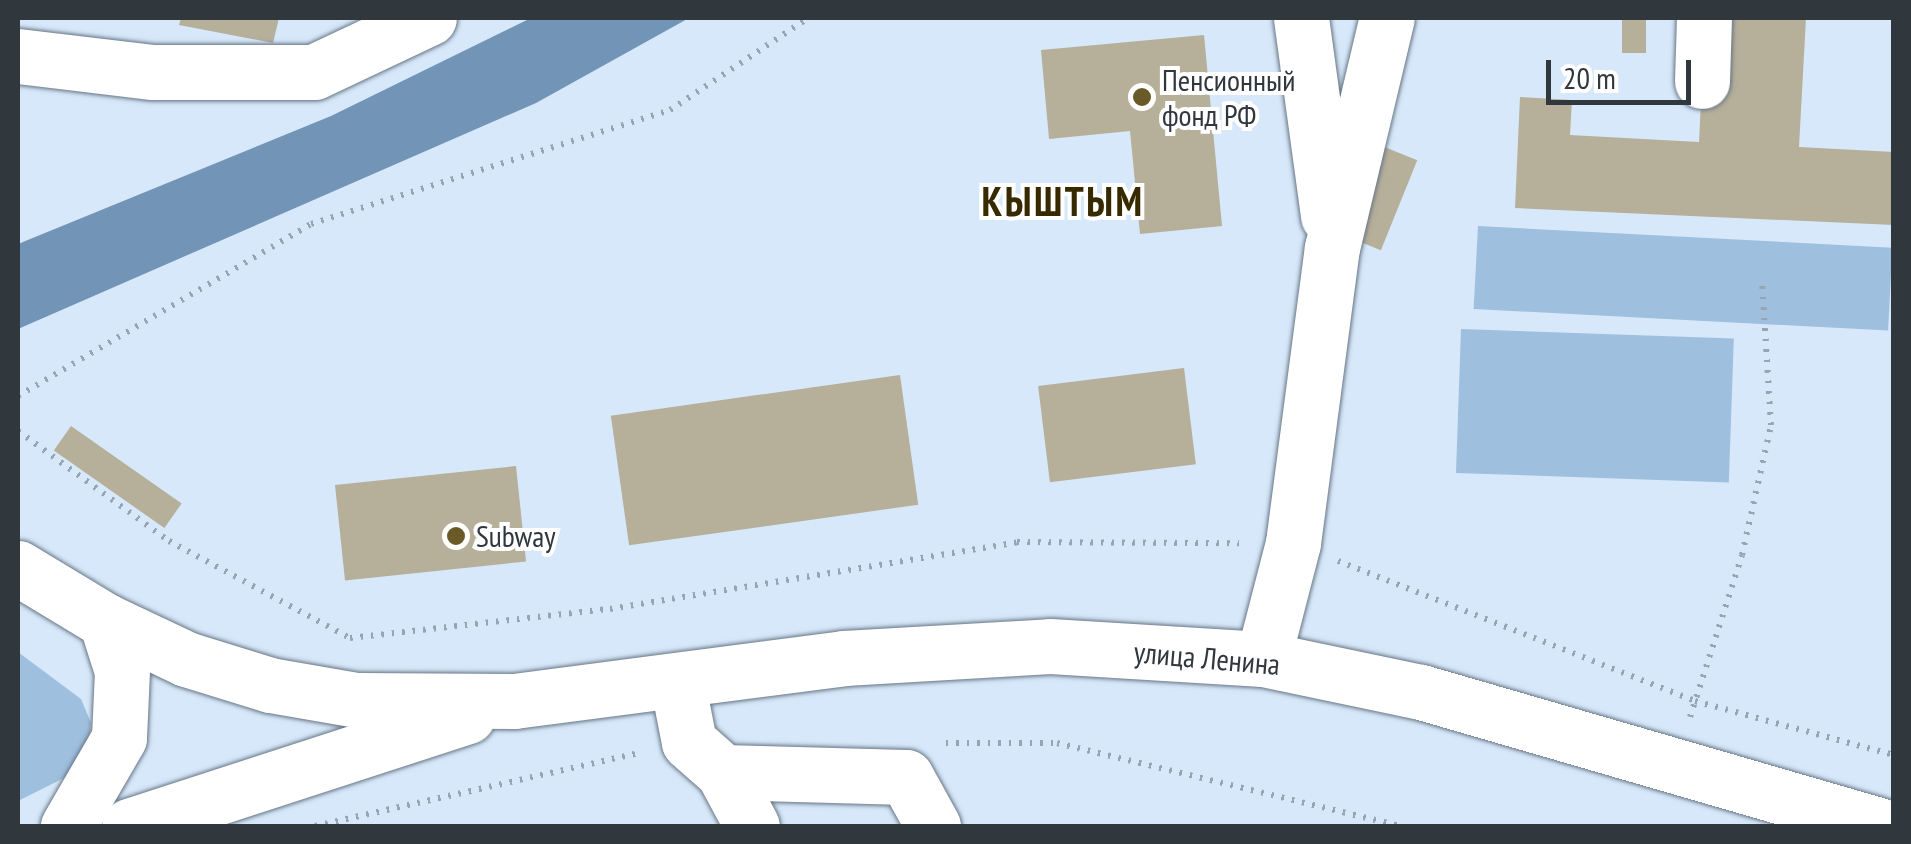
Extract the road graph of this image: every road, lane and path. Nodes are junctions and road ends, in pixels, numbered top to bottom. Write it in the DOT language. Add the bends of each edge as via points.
graph roads {
  1 [pos="429,18"];
  2 [pos="808,18"];
  3 [pos="1301,18"];
  4 [pos="1387,18"];
  5 [pos="1704,18"];
  6 [pos="18,56"];
  7 [pos="1702,80"];
  8 [pos="1332,248"];
  9 [pos="1762,280"];
  10 [pos="18,396"];
  11 [pos="18,551"];
  12 [pos="18,568"];
  13 [pos="91,609"];
  14 [pos="1263,658"];
  15 [pos="676,681"];
  16 [pos="514,701"];
  17 [pos="1673,766"];
  18 [pos="723,772"];
  19 [pos="68,826"];
  20 [pos="129,826"];
  21 [pos="752,826"];
  22 [pos="933,826"];
  23 [pos="1882,826"];
  1 -- 6 [label="main road" via="314,72 153,72"];
  2 -- 10 [label="path" via="670,110 310,224"];
  3 -- 8 [label="main road"];
  4 -- 8 [label="main road"];
  5 -- 7 [label="main road"];
  8 -- 14 [label="main road" via="1293,543"];
  9 -- 17 [label="path" via="1771,425 1742,555"];
  11 -- 13 [label="main road"];
  12 -- 13 [label="main road"];
  13 -- 16 [label="main road" via="186,658 270,685 356,700"];
  13 -- 19 [label="main road" via="122,672 120,738"];
  14 -- 15 [label="main road, улица Ленина" via="1050,646 844,658"];
  14 -- 17 [label="main road, улица Ленина" via="1421,692"];
  15 -- 16 [label="main road, улица Ленина"];
  15 -- 18 [label="main road" via="689,742"];
  16 -- 20 [label="main road"];
  17 -- 23 [label="main road, улица Ленина"];
  18 -- 21 [label="main road"];
  18 -- 22 [label="main road" via="906,777"];
}
